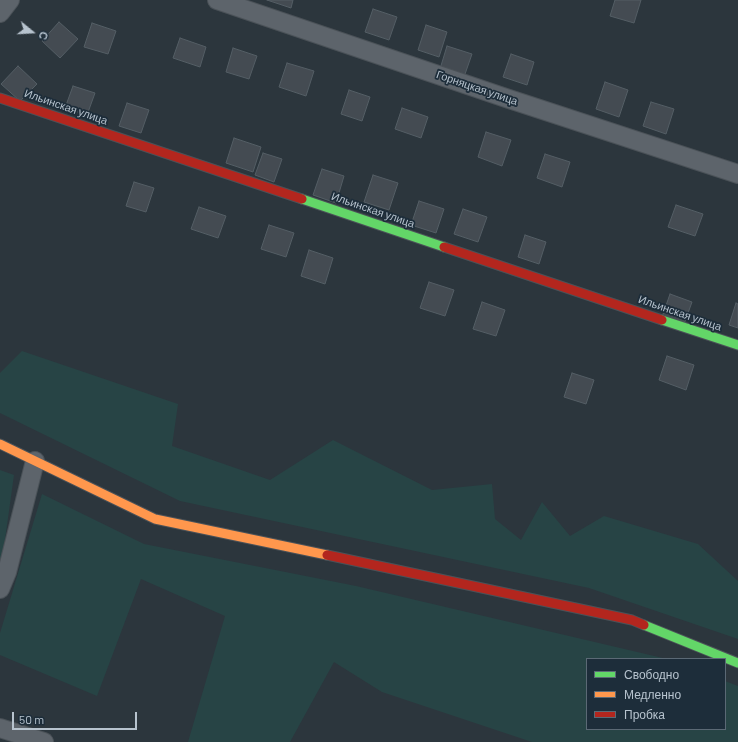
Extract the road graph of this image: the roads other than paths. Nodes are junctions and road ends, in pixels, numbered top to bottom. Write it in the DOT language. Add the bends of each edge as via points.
graph roads {
  1 [pos="10,0"];
  2 [pos="217,0"];
  3 [pos="0,13"];
  4 [pos="0,98"];
  5 [pos="738,174"];
  6 [pos="738,345"];
  7 [pos="0,444"];
  8 [pos="35,461"];
  9 [pos="0,588"];
  10 [pos="738,662"];
  11 [pos="0,728"];
  12 [pos="44,742"];
  1 -- 3 [label="street"];
  2 -- 5 [label="street, Горняцкая улица"];
  4 -- 6 [label="street, Ильинская улица"];
  7 -- 8 [label="street"];
  8 -- 9 [label="street" via="7,572"];
  8 -- 10 [label="street" via="155,519 632,620"];
  11 -- 12 [label="street"];
}
